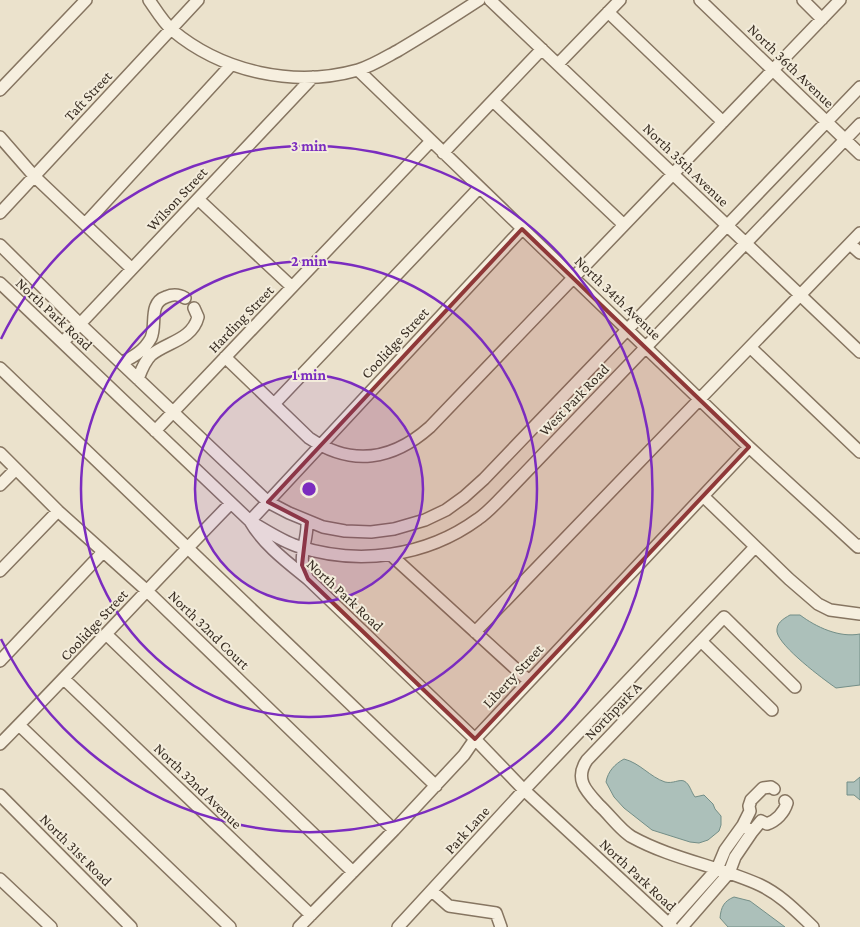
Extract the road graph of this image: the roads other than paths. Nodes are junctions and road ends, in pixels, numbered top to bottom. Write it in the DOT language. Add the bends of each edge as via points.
graph roads {
  1 [pos="86,0"];
  2 [pos="149,0"];
  3 [pos="198,0"];
  4 [pos="479,0"];
  5 [pos="490,0"];
  6 [pos="620,0"];
  7 [pos="700,0"];
  8 [pos="802,0"];
  9 [pos="840,0"];
  10 [pos="608,12"];
  11 [pos="822,19"];
  12 [pos="170,29"];
  13 [pos="542,49"];
  14 [pos="232,64"];
  15 [pos="558,64"];
  16 [pos="358,70"];
  17 [pos="773,70"];
  18 [pos="313,77"];
  19 [pos="860,86"];
  20 [pos="0,90"];
  21 [pos="493,101"];
  22 [pos="827,121"];
  23 [pos="723,122"];
  24 [pos="860,124"];
  25 [pos="0,137"];
  26 [pos="846,139"];
  27 [pos="431,142"];
  28 [pos="443,153"];
  29 [pos="860,154"];
  30 [pos="674,173"];
  31 [pos="34,176"];
  32 [pos="479,188"];
  33 [pos="198,199"];
  34 [pos="0,213"];
  35 [pos="85,224"];
  36 [pos="624,224"];
  37 [pos="728,225"];
  38 [pos="522,229"];
  39 [pos="860,233"];
  40 [pos="746,242"];
  41 [pos="850,244"];
  42 [pos="0,245"];
  43 [pos="860,254"];
  44 [pos="132,269"];
  45 [pos="574,277"];
  46 [pos="0,283"];
  47 [pos="292,287"];
  48 [pos="801,294"];
  49 [pos="185,298"];
  50 [pos="194,308"];
  51 [pos="80,324"];
  52 [pos="628,328"];
  53 [pos="63,342"];
  54 [pos="646,346"];
  55 [pos="750,346"];
  56 [pos="860,352"];
  57 [pos="225,357"];
  58 [pos="121,363"];
  59 [pos="0,368"];
  60 [pos="138,379"];
  61 [pos="700,398"];
  62 [pos="274,404"];
  63 [pos="173,412"];
  64 [pos="155,431"];
  65 [pos="320,445"];
  66 [pos="749,447"];
  67 [pos="860,452"];
  68 [pos="0,453"];
  69 [pos="16,469"];
  70 [pos="0,485"];
  71 [pos="703,496"];
  72 [pos="268,502"];
  73 [pos="231,504"];
  74 [pos="58,511"];
  75 [pos="250,521"];
  76 [pos="307,522"];
  77 [pos="859,546"];
  78 [pos="188,547"];
  79 [pos="304,547"];
  80 [pos="755,547"];
  81 [pos="103,552"];
  82 [pos="391,554"];
  83 [pos="0,571"];
  84 [pos="308,579"];
  85 [pos="146,590"];
  86 [pos="860,614"];
  87 [pos="475,632"];
  88 [pos="106,634"];
  89 [pos="700,641"];
  90 [pos="0,661"];
  91 [pos="64,679"];
  92 [pos="529,681"];
  93 [pos="795,687"];
  94 [pos="772,710"];
  95 [pos="19,725"];
  96 [pos="475,739"];
  97 [pos="0,744"];
  98 [pos="436,786"];
  99 [pos="774,789"];
  100 [pos="524,790"];
  101 [pos="0,795"];
  102 [pos="785,801"];
  103 [pos="750,811"];
  104 [pos="761,821"];
  105 [pos="743,825"];
  106 [pos="394,830"];
  107 [pos="752,832"];
  108 [pos="717,869"];
  109 [pos="353,872"];
  110 [pos="729,874"];
  111 [pos="0,878"];
  112 [pos="432,891"];
  113 [pos="311,915"];
  114 [pos="402,923"];
  115 [pos="670,925"];
  116 [pos="51,927"];
  117 [pos="131,927"];
  118 [pos="230,927"];
  119 [pos="299,927"];
  120 [pos="501,927"];
  121 [pos="682,927"];
  122 [pos="813,927"];
  1 -- 20 [label="street"];
  2 -- 12 [label="street"];
  3 -- 12 [label="street, Taft Street"];
  4 -- 16 [label="street" via="433,30"];
  5 -- 13 [label="street, North 35th Avenue"];
  6 -- 10 [label="street"];
  7 -- 17 [label="street, North 36th Avenue"];
  8 -- 11 [label="street"];
  9 -- 11 [label="street"];
  10 -- 15 [label="street"];
  10 -- 23 [label="street"];
  11 -- 17 [label="street"];
  12 -- 14 [label="street" via="198,48"];
  12 -- 31 [label="street, Taft Street"];
  13 -- 15 [label="street, North 35th Avenue"];
  13 -- 21 [label="street"];
  14 -- 18 [label="street" via="259,73"];
  14 -- 35 [label="street"];
  15 -- 30 [label="street, North 35th Avenue"];
  16 -- 18 [label="street"];
  16 -- 27 [label="street, North 34th Avenue"];
  17 -- 22 [label="street, North 36th Avenue"];
  17 -- 23 [label="street"];
  18 -- 33 [label="street, Wilson Street"];
  19 -- 22 [label="street, West Park Road"];
  21 -- 28 [label="street"];
  21 -- 36 [label="street"];
  22 -- 26 [label="street, North 36th Avenue"];
  22 -- 37 [label="street, West Park Road"];
  23 -- 30 [label="street"];
  24 -- 26 [label="street, West Park Road"];
  25 -- 31 [label="street"];
  26 -- 29 [label="street, North 36th Avenue"];
  26 -- 40 [label="street, West Park Road"];
  27 -- 28 [label="street, North 34th Avenue"];
  27 -- 47 [label="street, Harding Street"];
  28 -- 32 [label="street, North 34th Avenue"];
  30 -- 36 [label="street"];
  30 -- 37 [label="street, North 35th Avenue"];
  31 -- 34 [label="street, Taft Street"];
  31 -- 35 [label="street"];
  32 -- 38 [label="street, North 34th Avenue"];
  32 -- 62 [label="street"];
  33 -- 44 [label="street, Wilson Street"];
  33 -- 47 [label="street"];
  35 -- 44 [label="street"];
  36 -- 45 [label="street"];
  37 -- 40 [label="street, North 35th Avenue"];
  37 -- 52 [label="street, West Park Road"];
  38 -- 45 [label="street, North 34th Avenue"];
  38 -- 65 [label="street, Coolidge Street"];
  39 -- 41 [label="street"];
  40 -- 48 [label="street, North 35th Avenue"];
  40 -- 54 [label="street, West Park Road"];
  41 -- 43 [label="street"];
  41 -- 48 [label="street"];
  42 -- 51 [label="street, North Park Road"];
  44 -- 51 [label="street, Wilson Street"];
  45 -- 52 [label="street, North 34th Avenue"];
  45 -- 65 [label="street" via="417,439 402,448 369,456 343,454"];
  46 -- 53 [label="street, North Park Road"];
  47 -- 57 [label="street, Harding Street"];
  48 -- 55 [label="street"];
  48 -- 56 [label="street, North 35th Avenue"];
  49 -- 58 [label="street" via="173,294 161,299 156,305 154,331 147,345"];
  50 -- 60 [label="street" via="198,318 194,328 186,336 151,355"];
  51 -- 53 [label="street, Wilson Street"];
  51 -- 58 [label="street, North Park Road"];
  52 -- 54 [label="street, North 34th Avenue"];
  52 -- 76 [label="street, West Park Road" via="484,479 446,510 425,520 371,532 338,530"];
  53 -- 64 [label="street, North Park Road"];
  54 -- 61 [label="street, North 34th Avenue"];
  54 -- 82 [label="street, West Park Road" via="479,519 439,541"];
  55 -- 61 [label="street"];
  55 -- 67 [label="street"];
  57 -- 62 [label="street"];
  57 -- 63 [label="street, Harding Street"];
  58 -- 60 [label="street, North Park Road"];
  59 -- 78 [label="street"];
  60 -- 63 [label="street, North Park Road"];
  61 -- 66 [label="street, North 34th Avenue"];
  61 -- 87 [label="street"];
  62 -- 65 [label="street"];
  63 -- 64 [label="street, Harding Street"];
  63 -- 72 [label="street, North Park Road"];
  64 -- 73 [label="street, North Park Road"];
  65 -- 72 [label="street, Coolidge Street"];
  66 -- 71 [label="street, Liberty Street"];
  66 -- 77 [label="street, North 34th Avenue"];
  68 -- 69 [label="street, North 32nd Court"];
  69 -- 70 [label="street"];
  69 -- 74 [label="street, North 32nd Court"];
  71 -- 80 [label="street"];
  71 -- 92 [label="street, Liberty Street"];
  72 -- 75 [label="street, Coolidge Street"];
  72 -- 76 [label="street, West Park Road"];
  73 -- 75 [label="street, North Park Road"];
  73 -- 78 [label="street, Coolidge Street"];
  74 -- 81 [label="street, North 32nd Court"];
  74 -- 83 [label="street"];
  75 -- 79 [label="street, West Park Road" via="269,533"];
  75 -- 84 [label="street, North Park Road" via="256,533"];
  76 -- 79 [label="street"];
  78 -- 85 [label="street, Coolidge Street"];
  78 -- 98 [label="street"];
  79 -- 82 [label="street, West Park Road" via="362,558"];
  79 -- 84 [label="street" via="302,565"];
  80 -- 86 [label="street" via="818,604 830,610"];
  80 -- 100 [label="street, Park Lane"];
  81 -- 85 [label="street, North 32nd Court"];
  81 -- 90 [label="street"];
  82 -- 87 [label="street"];
  84 -- 96 [label="street, North Park Road"];
  85 -- 88 [label="street, Coolidge Street"];
  85 -- 106 [label="street, North 32nd Court"];
  87 -- 92 [label="street"];
  88 -- 91 [label="street, Coolidge Street"];
  88 -- 109 [label="street"];
  89 -- 93 [label="street, Northpark A" via="724,617"];
  89 -- 94 [label="street"];
  89 -- 108 [label="street, Northpark A" via="587,760 581,774 586,792 630,836"];
  91 -- 95 [label="street, Coolidge Street"];
  91 -- 113 [label="street, North 32nd Avenue"];
  92 -- 96 [label="street, Liberty Street"];
  95 -- 97 [label="street, Coolidge Street"];
  95 -- 118 [label="street"];
  96 -- 98 [label="street, Liberty Street"];
  96 -- 100 [label="street, North Park Road"];
  98 -- 106 [label="street, Liberty Street"];
  99 -- 103 [label="street" via="763,788 751,800"];
  100 -- 112 [label="street, Park Lane"];
  100 -- 115 [label="street, North Park Road"];
  101 -- 117 [label="street, North 31st Road"];
  102 -- 104 [label="street" via="785,810 773,822"];
  103 -- 104 [label="street"];
  103 -- 105 [label="street"];
  104 -- 107 [label="street"];
  105 -- 107 [label="street"];
  105 -- 108 [label="street" via="725,850"];
  106 -- 109 [label="street, Liberty Street"];
  107 -- 110 [label="street" via="735,857"];
  108 -- 110 [label="street, Northpark A"];
  108 -- 115 [label="street"];
  109 -- 113 [label="street, Liberty Street"];
  110 -- 121 [label="street"];
  110 -- 122 [label="street, Northpark A" via="780,896"];
  111 -- 116 [label="street"];
  112 -- 114 [label="street, Park Lane"];
  112 -- 120 [label="street" via="449,906 496,913"];
  113 -- 119 [label="street, Liberty Street"];
}
